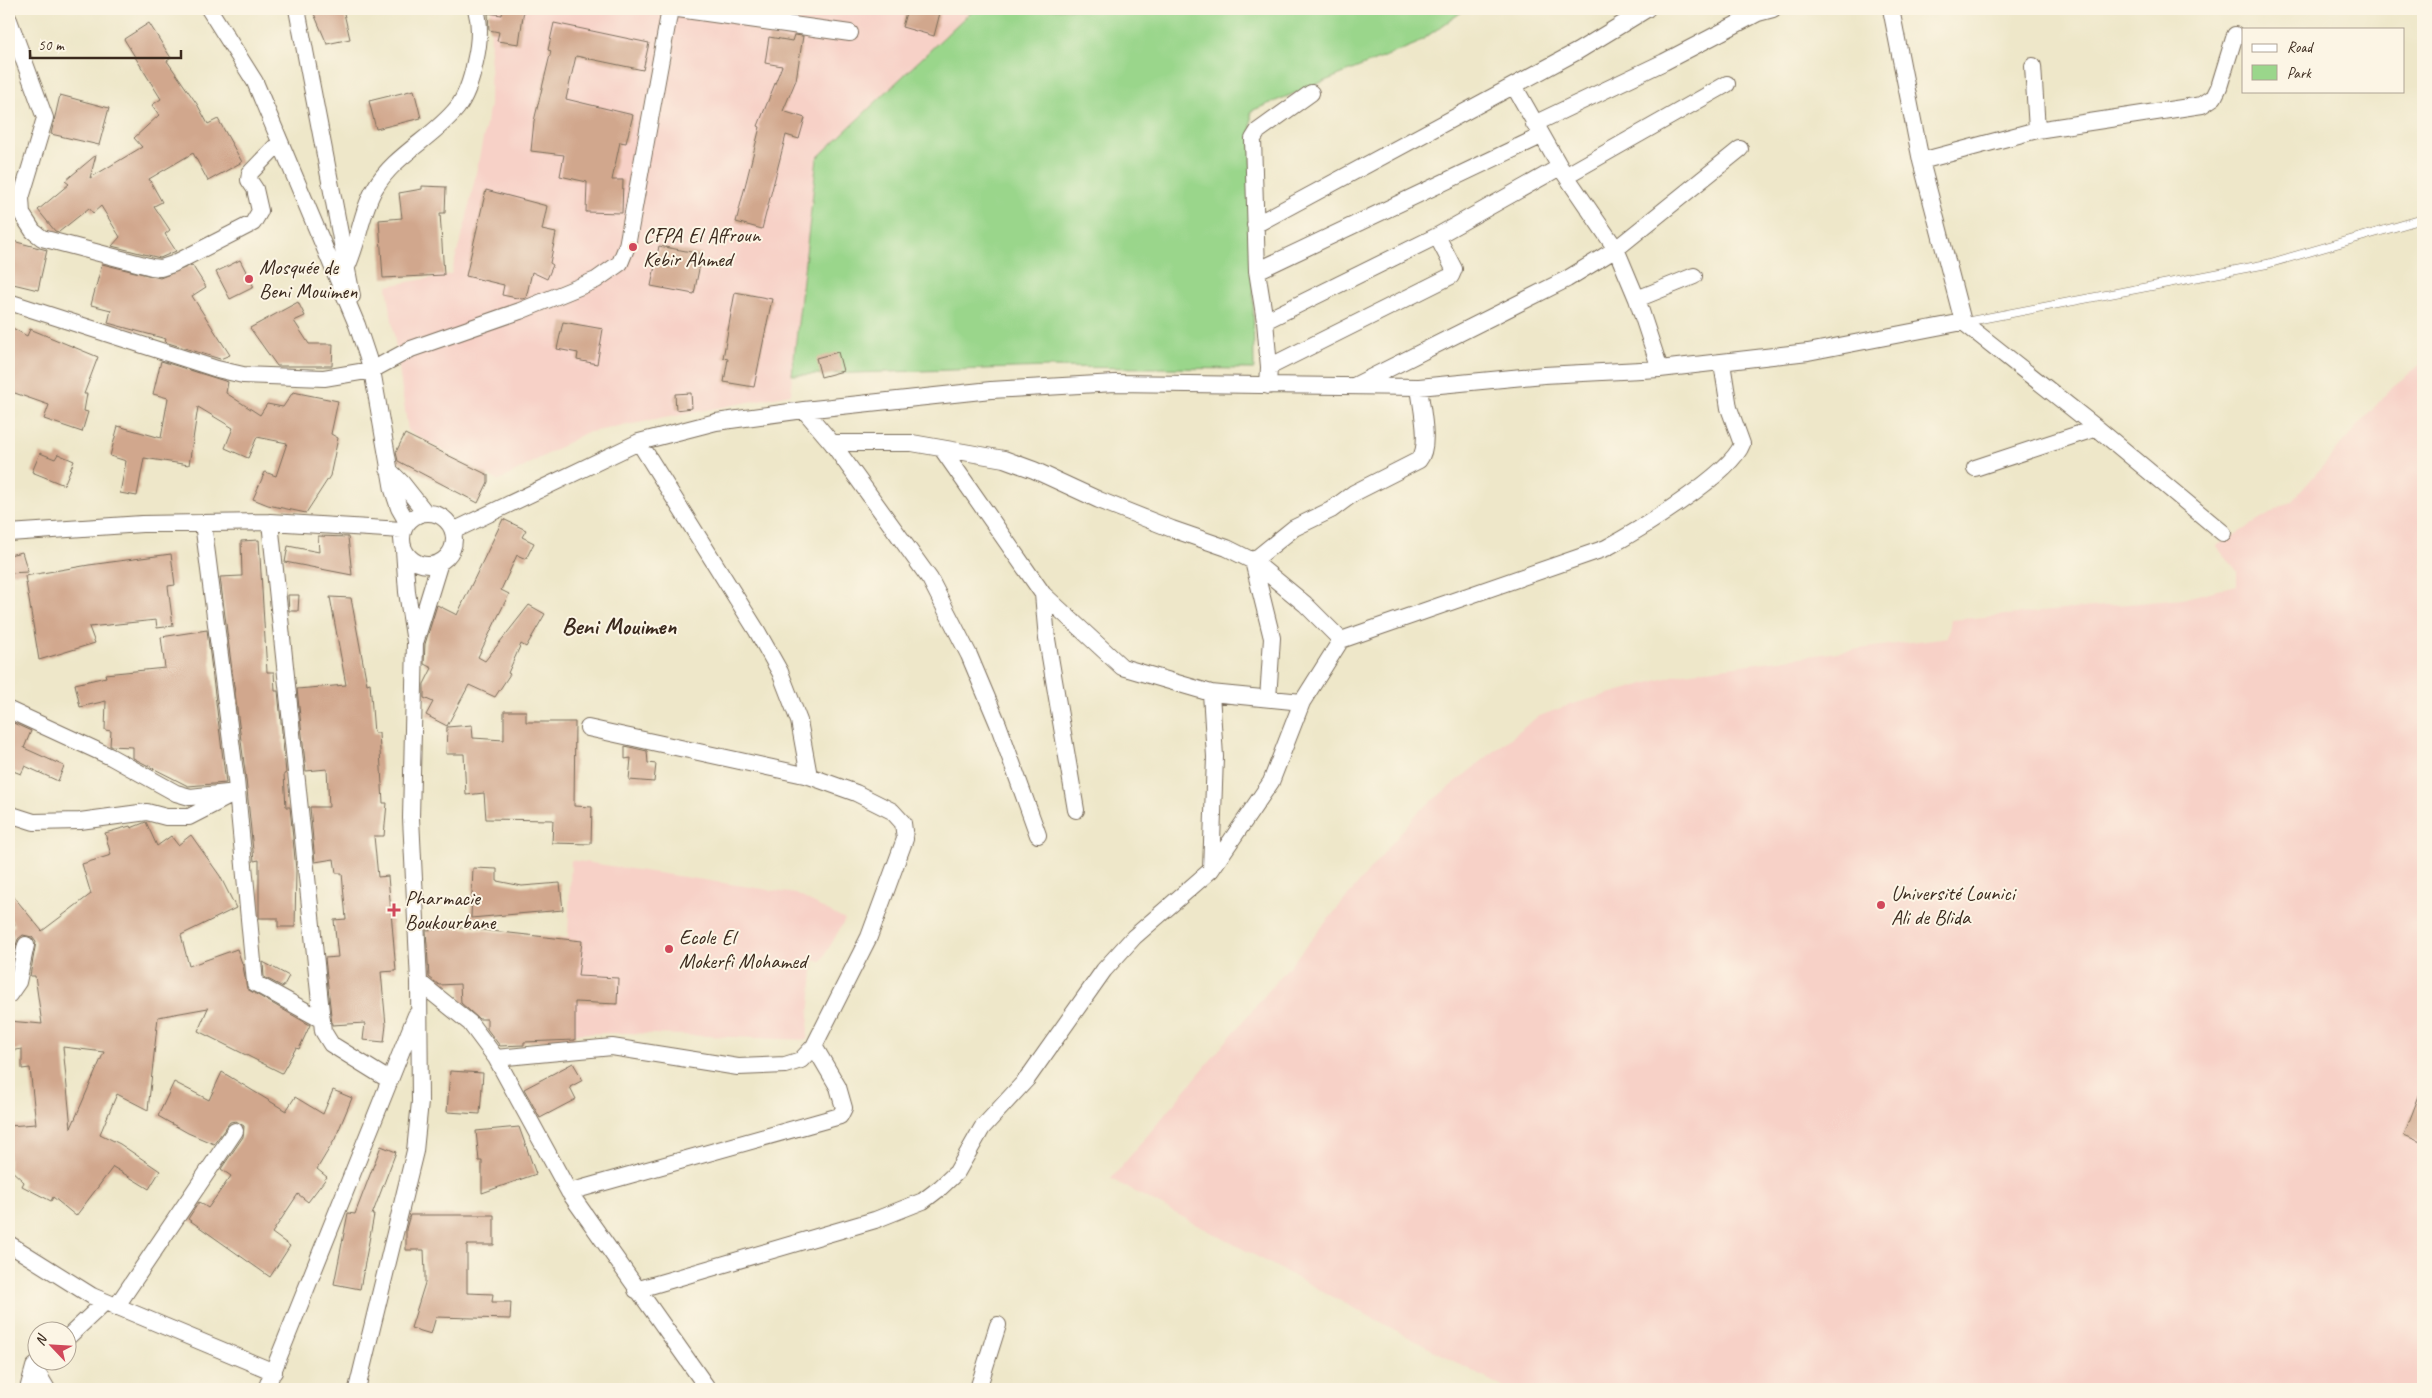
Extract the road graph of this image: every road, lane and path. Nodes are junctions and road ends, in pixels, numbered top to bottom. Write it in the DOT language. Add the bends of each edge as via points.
graph roads {
  1 [pos="209,9"];
  2 [pos="297,9"];
  3 [pos="476,9"];
  4 [pos="670,9"];
  5 [pos="678,9"];
  6 [pos="1647,9"];
  7 [pos="1773,9"];
  8 [pos="1891,9"];
  9 [pos="9,20"];
  10 [pos="850,33"];
  11 [pos="2235,36"];
  12 [pos="2033,66"];
  13 [pos="1727,84"];
  14 [pos="1514,86"];
  15 [pos="1311,93"];
  16 [pos="1538,130"];
  17 [pos="2037,130"];
  18 [pos="280,142"];
  19 [pos="1740,148"];
  20 [pos="1921,161"];
  21 [pos="1564,171"];
  22 [pos="2423,219"];
  23 [pos="1255,225"];
  24 [pos="1437,236"];
  25 [pos="1616,249"];
  26 [pos="347,267"];
  27 [pos="1257,271"];
  28 [pos="1694,276"];
  29 [pos="1637,299"];
  30 [pos="9,302"];
  31 [pos="1265,321"];
  32 [pos="1964,322"];
  33 [pos="357,325"];
  34 [pos="1722,363"];
  35 [pos="1269,367"];
  36 [pos="1660,369"];
  37 [pos="372,370"];
  38 [pos="1268,386"];
  39 [pos="1419,387"];
  40 [pos="1351,388"];
  41 [pos="804,410"];
  42 [pos="2097,428"];
  43 [pos="639,442"];
  44 [pos="832,443"];
  45 [pos="942,449"];
  46 [pos="1975,468"];
  47 [pos="388,469"];
  48 [pos="425,512"];
  49 [pos="270,522"];
  50 [pos="203,523"];
  51 [pos="405,526"];
  52 [pos="454,532"];
  53 [pos="9,533"];
  54 [pos="2223,533"];
  55 [pos="404,550"];
  56 [pos="1253,561"];
  57 [pos="440,562"];
  58 [pos="1043,594"];
  59 [pos="1341,640"];
  60 [pos="415,642"];
  61 [pos="1211,693"];
  62 [pos="1268,699"];
  63 [pos="1302,702"];
  64 [pos="9,710"];
  65 [pos="588,728"];
  66 [pos="809,776"];
  67 [pos="237,792"];
  68 [pos="1076,810"];
  69 [pos="9,814"];
  70 [pos="1038,835"];
  71 [pos="1211,870"];
  72 [pos="26,945"];
  73 [pos="419,982"];
  74 [pos="9,995"];
  75 [pos="419,1007"];
  76 [pos="322,1020"];
  77 [pos="814,1046"];
  78 [pos="496,1058"];
  79 [pos="390,1080"];
  80 [pos="235,1131"];
  81 [pos="569,1192"];
  82 [pos="9,1244"];
  83 [pos="636,1290"];
  84 [pos="110,1305"];
  85 [pos="998,1325"];
  86 [pos="78,1329"];
  87 [pos="36,1370"];
  88 [pos="40,1370"];
  89 [pos="274,1372"];
  90 [pos="28,1389"];
  91 [pos="47,1389"];
  92 [pos="266,1389"];
  93 [pos="356,1389"];
  94 [pos="708,1389"];
  95 [pos="978,1389"];
  1 -- 18 [label="street" via="255,82"];
  2 -- 26 [label="street"];
  3 -- 26 [label="street" via="477,56 472,78 457,107 383,176 367,202 357,246"];
  4 -- 37 [label="street" via="628,246 620,262 596,280 411,349"];
  5 -- 10 [label="street"];
  6 -- 14 [label="street"];
  7 -- 16 [label="street" via="1758,13"];
  8 -- 20 [label="street"];
  9 -- 18 [label="street" via="45,118 21,198 22,214 42,238 152,267 174,264 253,223 260,211 249,180 250,173"];
  11 -- 17 [label="street" via="2219,87 2214,97 2202,105"];
  12 -- 17 [label="street"];
  13 -- 21 [label="street"];
  14 -- 16 [label="street"];
  14 -- 23 [label="street"];
  15 -- 23 [label="street" via="1258,131 1253,139"];
  16 -- 21 [label="street"];
  16 -- 27 [label="street"];
  17 -- 20 [label="street"];
  18 -- 33 [label="street"];
  19 -- 25 [label="street"];
  20 -- 32 [label="street"];
  21 -- 24 [label="street"];
  21 -- 25 [label="street"];
  22 -- 32 [label="lane" via="2267,264"];
  23 -- 27 [label="street"];
  24 -- 31 [label="street"];
  24 -- 35 [label="street" via="1454,269 1451,276"];
  25 -- 29 [label="street"];
  25 -- 40 [label="street" via="1567,279"];
  26 -- 33 [label="street"];
  27 -- 31 [label="street"];
  28 -- 29 [label="street"];
  29 -- 36 [label="street"];
  30 -- 37 [label="street" via="243,375 324,378"];
  31 -- 35 [label="street"];
  32 -- 34 [label="street" via="1808,352"];
  32 -- 42 [label="street"];
  33 -- 37 [label="street"];
  34 -- 36 [label="street"];
  34 -- 59 [label="street" via="1729,408 1743,440 1738,452 1703,485 1606,548"];
  35 -- 38 [label="street"];
  36 -- 39 [label="street" via="1544,375"];
  37 -- 47 [label="street"];
  38 -- 40 [label="street"];
  38 -- 41 [label="street" via="1115,383 991,390"];
  39 -- 40 [label="street"];
  39 -- 56 [label="street" via="1424,454 1354,493 1331,510 1294,528"];
  41 -- 43 [label="street" via="716,422"];
  41 -- 44 [label="street"];
  42 -- 46 [label="street"];
  42 -- 54 [label="street"];
  43 -- 52 [label="street"];
  43 -- 66 [label="street" via="780,672 799,721"];
  44 -- 45 [label="street" via="912,443"];
  44 -- 70 [label="street" via="930,579 969,655 991,707"];
  45 -- 56 [label="street" via="1004,459"];
  45 -- 58 [label="street"];
  47 -- 48 [label="street"];
  47 -- 51 [label="street"];
  48 -- 51 [label="street" via="415,515"];
  48 -- 52 [label="street" via="443,516"];
  49 -- 50 [label="street"];
  49 -- 51 [label="street"];
  49 -- 76 [label="street"];
  50 -- 53 [label="street"];
  50 -- 67 [label="street"];
  51 -- 55 [label="street" via="401,541"];
  52 -- 57 [label="street" via="454,544 449,555"];
  55 -- 57 [label="street" via="410,559 420,564"];
  55 -- 60 [label="street"];
  56 -- 59 [label="street" via="1305,604"];
  56 -- 62 [label="street" via="1272,638"];
  57 -- 60 [label="street"];
  58 -- 61 [label="street" via="1122,667"];
  58 -- 68 [label="street" via="1047,639"];
  59 -- 63 [label="street"];
  60 -- 73 [label="street" via="411,818"];
  61 -- 62 [label="street"];
  61 -- 71 [label="street" via="1216,757"];
  62 -- 63 [label="street"];
  63 -- 71 [label="street" via="1271,782"];
  64 -- 67 [label="street" via="111,757 176,793 190,797"];
  65 -- 66 [label="street"];
  66 -- 77 [label="street" via="856,793 892,811 903,823 905,839 869,937"];
  67 -- 69 [label="street" via="189,817 166,817 147,812 80,821 34,822"];
  67 -- 76 [label="street" via="255,983"];
  71 -- 83 [label="street" via="1134,937 1104,970 1027,1079 982,1128 956,1172 923,1201 875,1220"];
  72 -- 74 [label="street" via="18,982"];
  73 -- 75 [label="street"];
  73 -- 78 [label="street" via="470,1023"];
  75 -- 79 [label="street"];
  75 -- 93 [label="street" via="420,1102 415,1151"];
  76 -- 79 [label="street" via="323,1031 331,1044"];
  77 -- 78 [label="street" via="801,1060 785,1065 738,1067 612,1047"];
  77 -- 81 [label="street" via="838,1087 844,1108 840,1116"];
  78 -- 81 [label="street"];
  79 -- 89 [label="street"];
  80 -- 84 [label="street"];
  81 -- 83 [label="street"];
  82 -- 84 [label="street"];
  83 -- 94 [label="street"];
  84 -- 86 [label="street"];
  84 -- 89 [label="street"];
  85 -- 95 [label="street"];
  87 -- 90 [label="street"];
  88 -- 91 [label="street"];
  89 -- 92 [label="street"];
}
